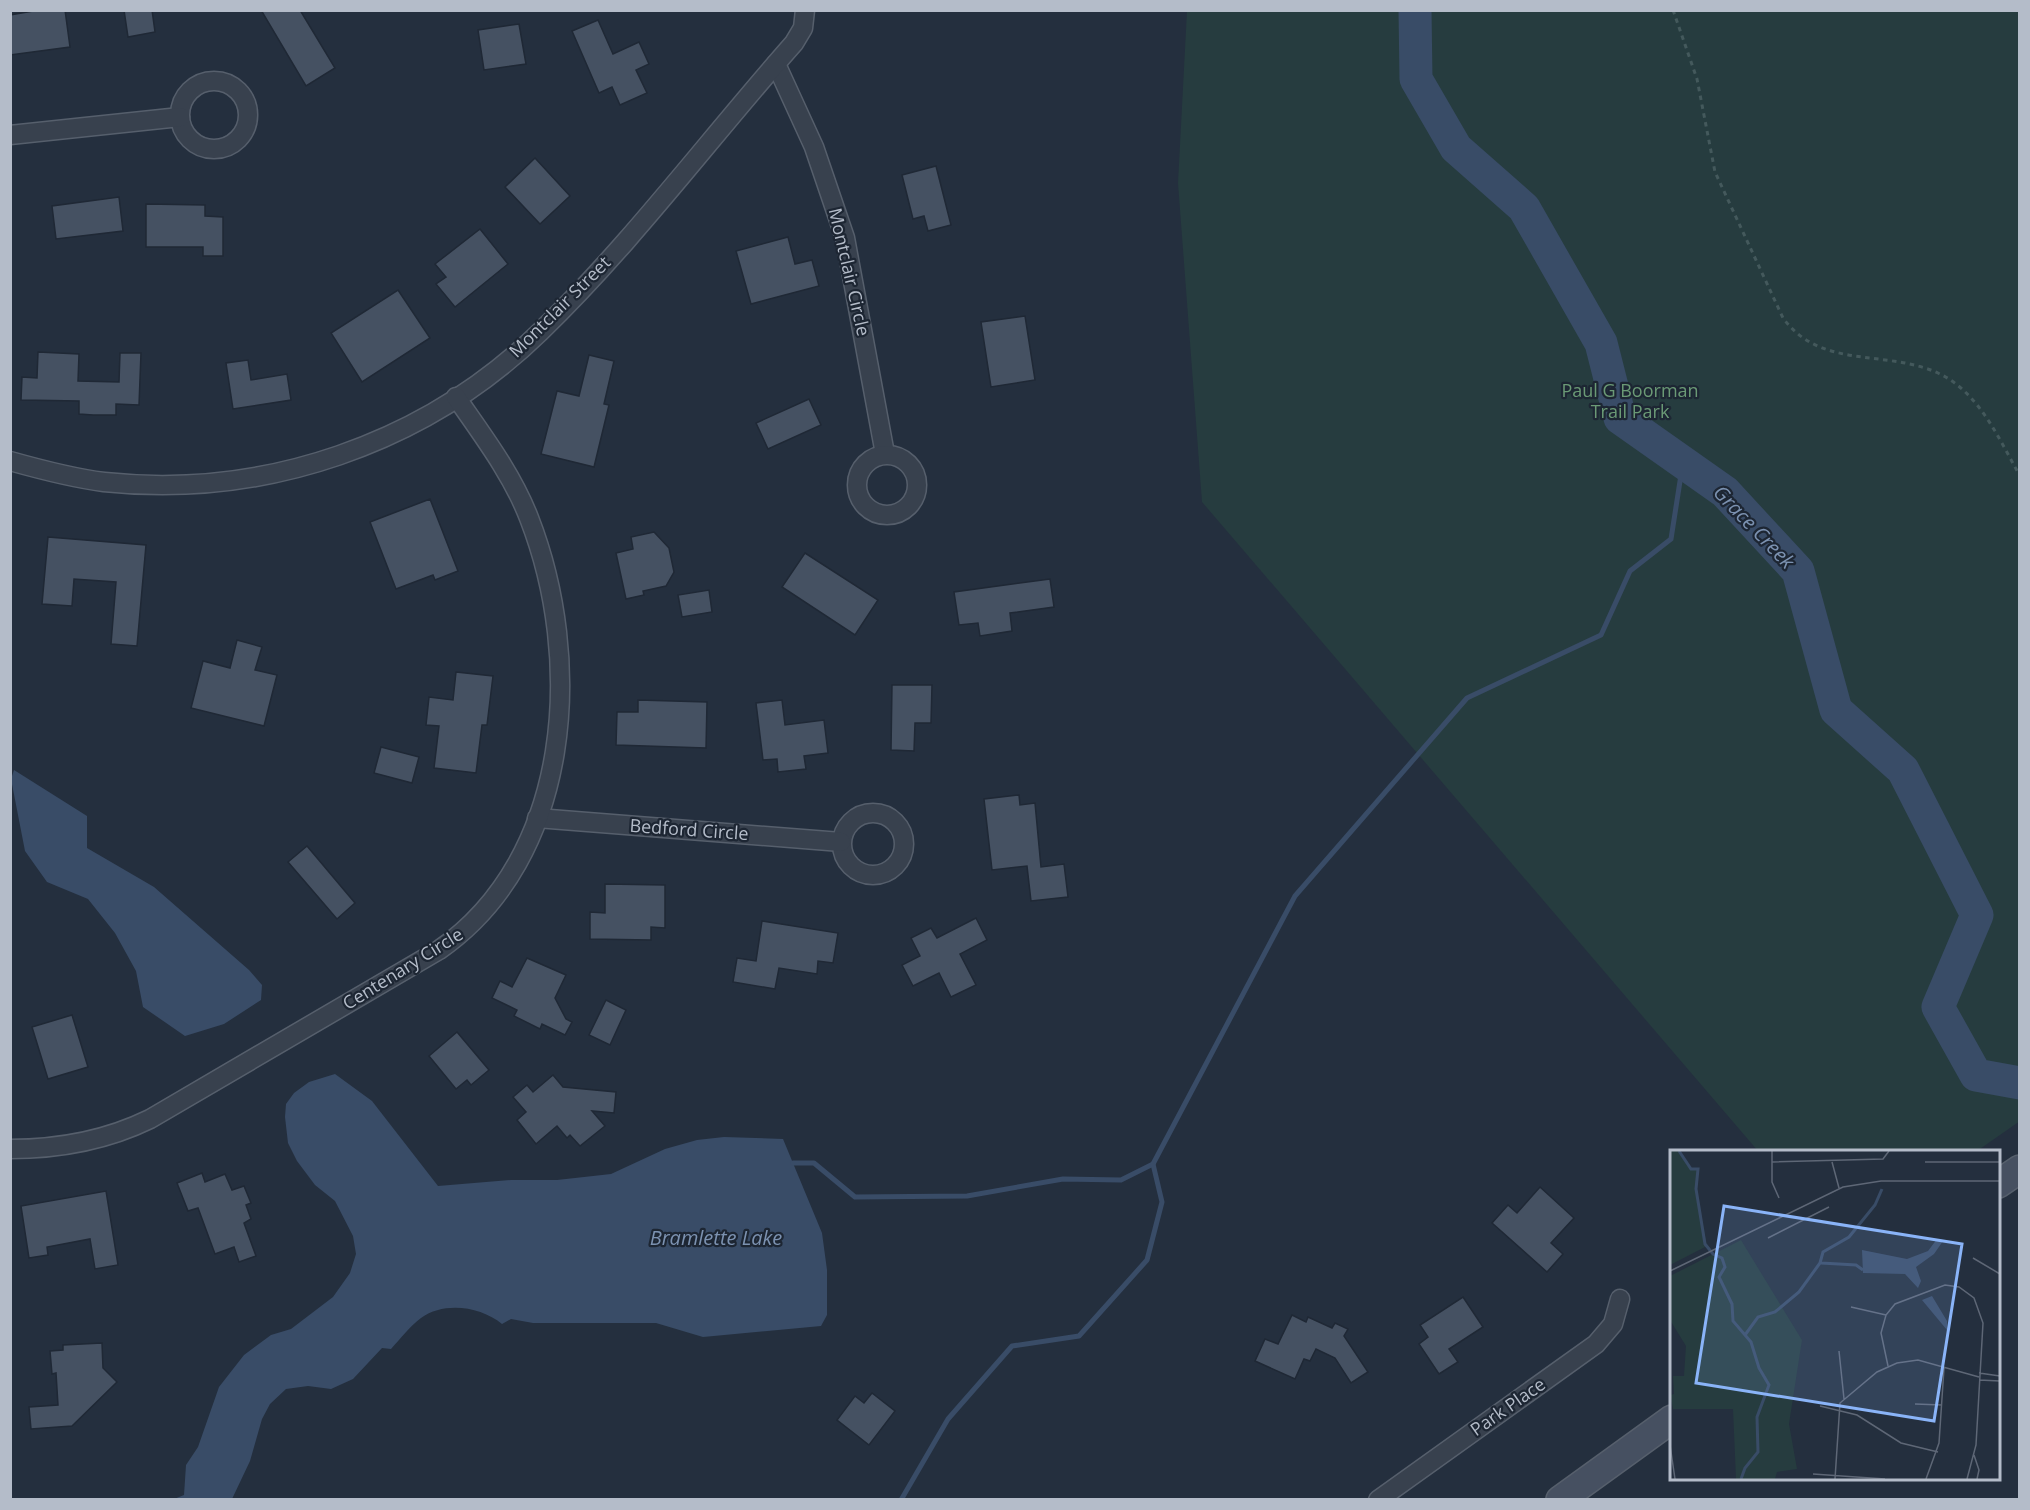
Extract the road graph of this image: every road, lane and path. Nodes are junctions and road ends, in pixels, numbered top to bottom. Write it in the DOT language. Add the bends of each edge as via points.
graph roads {
  1 [pos="805,10"];
  2 [pos="1673,10"];
  3 [pos="776,64"];
  4 [pos="180,117"];
  5 [pos="10,135"];
  6 [pos="456,398"];
  7 [pos="885,454"];
  8 [pos="10,461"];
  9 [pos="2019,476"];
  10 [pos="537,818"];
  11 [pos="841,842"];
  12 [pos="10,1149"];
  13 [pos="2019,1168"];
  14 [pos="2000,1182"];
  15 [pos="1620,1299"];
  16 [pos="1670,1420"];
  17 [pos="1378,1500"];
  18 [pos="1560,1500"];
  1 -- 3 [label="street, Montclair Street" via="800,34"];
  2 -- 9 [label="path" via="1697,79 1714,172 1783,318 1801,338 1823,350 1896,361 1938,373 1979,406"];
  3 -- 6 [label="street, Montclair Street" via="558,314 500,367"];
  3 -- 7 [label="street, Montclair Circle" via="820,162 845,238"];
  4 -- 5 [label="street"];
  6 -- 8 [label="street, Montclair Street" via="364,447 290,471 237,480 176,484 105,482"];
  6 -- 10 [label="street, Centenary Circle" via="519,495 537,539 554,610 560,658 559,718"];
  10 -- 11 [label="street, Bedford Circle"];
  10 -- 12 [label="street, Centenary Circle" via="504,884 467,930 439,950 132,1127 71,1144"];
  13 -- 14 [label="main road"];
  15 -- 17 [label="street, Park Place" via="1613,1324 1596,1344"];
  16 -- 18 [label="main road"];
}
